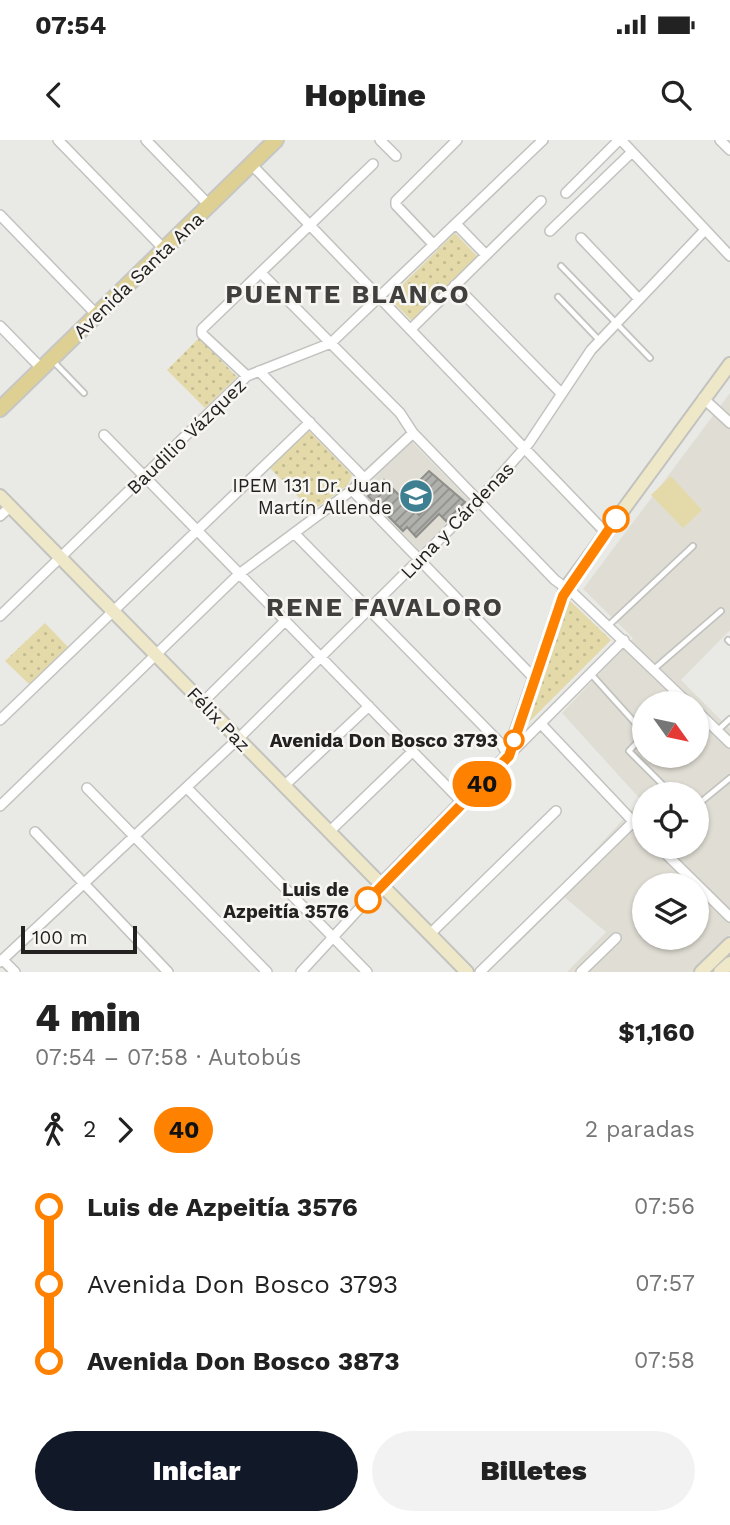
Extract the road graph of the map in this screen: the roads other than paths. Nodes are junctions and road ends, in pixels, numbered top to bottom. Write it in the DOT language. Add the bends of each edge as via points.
graph roads {
  1 [pos="58,140"];
  2 [pos="276,140"];
  3 [pos="380,140"];
  4 [pos="457,140"];
  5 [pos="543,140"];
  6 [pos="620,140"];
  7 [pos="720,140"];
  8 [pos="149,141"];
  9 [pos="730,150"];
  10 [pos="632,152"];
  11 [pos="396,156"];
  12 [pos="251,164"];
  13 [pos="373,164"];
  14 [pos="566,193"];
  15 [pos="541,201"];
  16 [pos="209,205"];
  17 [pos="0,215"];
  18 [pos="456,224"];
  19 [pos="310,226"];
  20 [pos="705,230"];
  21 [pos="550,231"];
  22 [pos="581,237"];
  23 [pos="434,245"];
  24 [pos="164,249"];
  25 [pos="486,255"];
  26 [pos="730,256"];
  27 [pos="561,265"];
  28 [pos="261,273"];
  29 [pos="455,285"];
  30 [pos="380,297"];
  31 [pos="558,297"];
  32 [pos="639,299"];
  33 [pos="97,314"];
  34 [pos="615,323"];
  35 [pos="0,326"];
  36 [pos="411,329"];
  37 [pos="599,340"];
  38 [pos="331,343"];
  39 [pos="650,358"];
  40 [pos="46,364"];
  41 [pos="730,364"];
  42 [pos="259,371"];
  43 [pos="247,376"];
  44 [pos="560,392"];
  45 [pos="84,393"];
  46 [pos="704,398"];
  47 [pos="0,409"];
  48 [pos="310,422"];
  49 [pos="730,423"];
  50 [pos="413,433"];
  51 [pos="104,435"];
  52 [pos="526,447"];
  53 [pos="144,476"];
  54 [pos="364,478"];
  55 [pos="352,490"];
  56 [pos="0,496"];
  57 [pos="478,501"];
  58 [pos="10,507"];
  59 [pos="0,516"];
  60 [pos="197,530"];
  61 [pos="294,533"];
  62 [pos="606,533"];
  63 [pos="693,546"];
  64 [pos="60,558"];
  65 [pos="420,560"];
  66 [pos="239,574"];
  67 [pos="566,588"];
  68 [pos="369,609"];
  69 [pos="113,611"];
  70 [pos="721,611"];
  71 [pos="0,615"];
  72 [pos="285,621"];
  73 [pos="609,626"];
  74 [pos="624,640"];
  75 [pos="156,655"];
  76 [pos="322,658"];
  77 [pos="654,670"];
  78 [pos="591,674"];
  79 [pos="534,678"];
  80 [pos="676,691"];
  81 [pos="202,703"];
  82 [pos="369,706"];
  83 [pos="730,719"];
  84 [pos="0,720"];
  85 [pos="632,720"];
  86 [pos="709,722"];
  87 [pos="541,724"];
  88 [pos="718,731"];
  89 [pos="238,739"];
  90 [pos="730,743"];
  91 [pos="412,751"];
  92 [pos="509,756"];
  93 [pos="646,768"];
  94 [pos="730,778"];
  95 [pos="660,782"];
  96 [pos="284,786"];
  97 [pos="87,788"];
  98 [pos="187,788"];
  99 [pos="709,795"];
  100 [pos="463,803"];
  101 [pos="0,806"];
  102 [pos="556,811"];
  103 [pos="632,821"];
  104 [pos="632,823"];
  105 [pos="35,832"];
  106 [pos="329,832"];
  107 [pos="134,837"];
  108 [pos="671,859"];
  109 [pos="85,884"];
  110 [pos="381,886"];
  111 [pos="730,917"];
  112 [pos="430,934"];
  113 [pos="333,937"];
  114 [pos="616,937"];
  115 [pos="730,944"];
  116 [pos="1,961"];
  117 [pos="730,963"];
  118 [pos="15,972"];
  119 [pos="168,972"];
  120 [pos="268,972"];
  121 [pos="302,972"];
  122 [pos="367,972"];
  123 [pos="467,972"];
  124 [pos="480,972"];
  125 [pos="581,972"];
  126 [pos="701,972"];
  127 [pos="720,972"];
  1 -- 24 [label="street"];
  2 -- 12 [label="main road, Avenida Santa Ana"];
  3 -- 11 [label="street"];
  4 -- 23 [label="street" via="396,205"];
  5 -- 18 [label="street, Baudilio Vázquez"];
  6 -- 10 [label="street"];
  6 -- 14 [label="street"];
  7 -- 9 [label="street"];
  8 -- 16 [label="street"];
  10 -- 20 [label="street"];
  10 -- 21 [label="street"];
  12 -- 16 [label="main road, Avenida Santa Ana"];
  12 -- 19 [label="street"];
  13 -- 19 [label="street"];
  15 -- 25 [label="street"];
  16 -- 24 [label="main road, Avenida Santa Ana"];
  17 -- 33 [label="street"];
  18 -- 23 [label="street, Baudilio Vázquez"];
  18 -- 25 [label="street"];
  19 -- 28 [label="street"];
  19 -- 30 [label="street"];
  20 -- 26 [label="street"];
  20 -- 32 [label="street, Luna y Cárdenas"];
  22 -- 32 [label="street"];
  23 -- 30 [label="street, Baudilio Vázquez"];
  24 -- 33 [label="main road, Avenida Santa Ana"];
  25 -- 29 [label="street"];
  27 -- 34 [label="lane"];
  28 -- 38 [label="street"];
  28 -- 43 [label="street" via="202,329"];
  29 -- 36 [label="street"];
  29 -- 44 [label="street"];
  30 -- 36 [label="street"];
  30 -- 38 [label="street, Baudilio Vázquez"];
  31 -- 37 [label="lane"];
  32 -- 34 [label="street, Luna y Cárdenas"];
  33 -- 40 [label="main road, Avenida Santa Ana"];
  34 -- 37 [label="street, Luna y Cárdenas"];
  34 -- 39 [label="lane"];
  35 -- 40 [label="street"];
  36 -- 52 [label="street"];
  37 -- 44 [label="street, Luna y Cárdenas"];
  38 -- 42 [label="street, Baudilio Vázquez"];
  38 -- 50 [label="street" via="400,413"];
  40 -- 45 [label="lane"];
  40 -- 47 [label="main road, Avenida Santa Ana"];
  41 -- 46 [label="main road"];
  42 -- 43 [label="street, Baudilio Vázquez"];
  42 -- 48 [label="street"];
  43 -- 53 [label="street, Baudilio Vázquez"];
  44 -- 52 [label="street, Luna y Cárdenas"];
  46 -- 49 [label="street"];
  46 -- 62 [label="main road"];
  48 -- 54 [label="street"];
  48 -- 60 [label="street"];
  50 -- 54 [label="street"];
  50 -- 57 [label="street"];
  51 -- 53 [label="street"];
  52 -- 57 [label="street, Luna y Cárdenas"];
  52 -- 62 [label="street"];
  53 -- 60 [label="street"];
  53 -- 64 [label="street, Baudilio Vázquez"];
  54 -- 55 [label="street"];
  55 -- 61 [label="street"];
  55 -- 65 [label="street"];
  56 -- 58 [label="main road, Félix Paz"];
  57 -- 65 [label="street, Luna y Cárdenas"];
  57 -- 67 [label="street"];
  58 -- 59 [label="street"];
  58 -- 64 [label="main road, Félix Paz"];
  60 -- 66 [label="street"];
  60 -- 69 [label="street"];
  61 -- 66 [label="street"];
  61 -- 68 [label="street"];
  62 -- 67 [label="main road"];
  63 -- 73 [label="lane"];
  64 -- 69 [label="main road, Félix Paz"];
  64 -- 71 [label="street, Baudilio Vázquez"];
  65 -- 68 [label="street, Luna y Cárdenas"];
  65 -- 79 [label="street"];
  66 -- 72 [label="street"];
  66 -- 75 [label="street"];
  67 -- 73 [label="street"];
  67 -- 79 [label="main road"];
  68 -- 76 [label="street, Luna y Cárdenas"];
  68 -- 92 [label="street"];
  69 -- 75 [label="main road, Félix Paz"];
  69 -- 84 [label="street"];
  70 -- 77 [label="lane"];
  72 -- 76 [label="street"];
  72 -- 81 [label="street"];
  73 -- 74 [label="street"];
  74 -- 77 [label="street"];
  74 -- 78 [label="street"];
  75 -- 81 [label="main road, Félix Paz"];
  75 -- 101 [label="street"];
  76 -- 82 [label="street"];
  76 -- 89 [label="street, Luna y Cárdenas"];
  77 -- 80 [label="street"];
  78 -- 85 [label="lane"];
  78 -- 87 [label="street"];
  79 -- 92 [label="main road"];
  81 -- 89 [label="main road, Félix Paz"];
  82 -- 91 [label="street"];
  82 -- 96 [label="street"];
  83 -- 88 [label="lane"];
  86 -- 88 [label="street"];
  87 -- 92 [label="street"];
  87 -- 103 [label="street"];
  88 -- 90 [label="street"];
  89 -- 96 [label="main road, Félix Paz"];
  89 -- 98 [label="street, Luna y Cárdenas"];
  91 -- 100 [label="street"];
  91 -- 106 [label="street"];
  92 -- 100 [label="main road"];
  93 -- 95 [label="lane"];
  94 -- 99 [label="lane"];
  96 -- 106 [label="main road, Félix Paz"];
  97 -- 107 [label="street"];
  98 -- 107 [label="street, Luna y Cárdenas"];
  98 -- 113 [label="street"];
  100 -- 110 [label="main road"];
  102 -- 112 [label="street"];
  104 -- 124 [label="street"];
  105 -- 109 [label="street"];
  106 -- 110 [label="main road, Félix Paz"];
  107 -- 109 [label="street, Luna y Cárdenas"];
  107 -- 120 [label="street"];
  108 -- 111 [label="street"];
  109 -- 116 [label="street, Luna y Cárdenas"];
  109 -- 119 [label="street"];
  110 -- 112 [label="main road, Félix Paz"];
  110 -- 113 [label="street"];
  112 -- 123 [label="main road, Félix Paz"];
  113 -- 121 [label="street"];
  113 -- 122 [label="street"];
  114 -- 125 [label="street"];
  115 -- 126 [label="main road"];
  116 -- 118 [label="street"];
  117 -- 127 [label="main road"];
}
